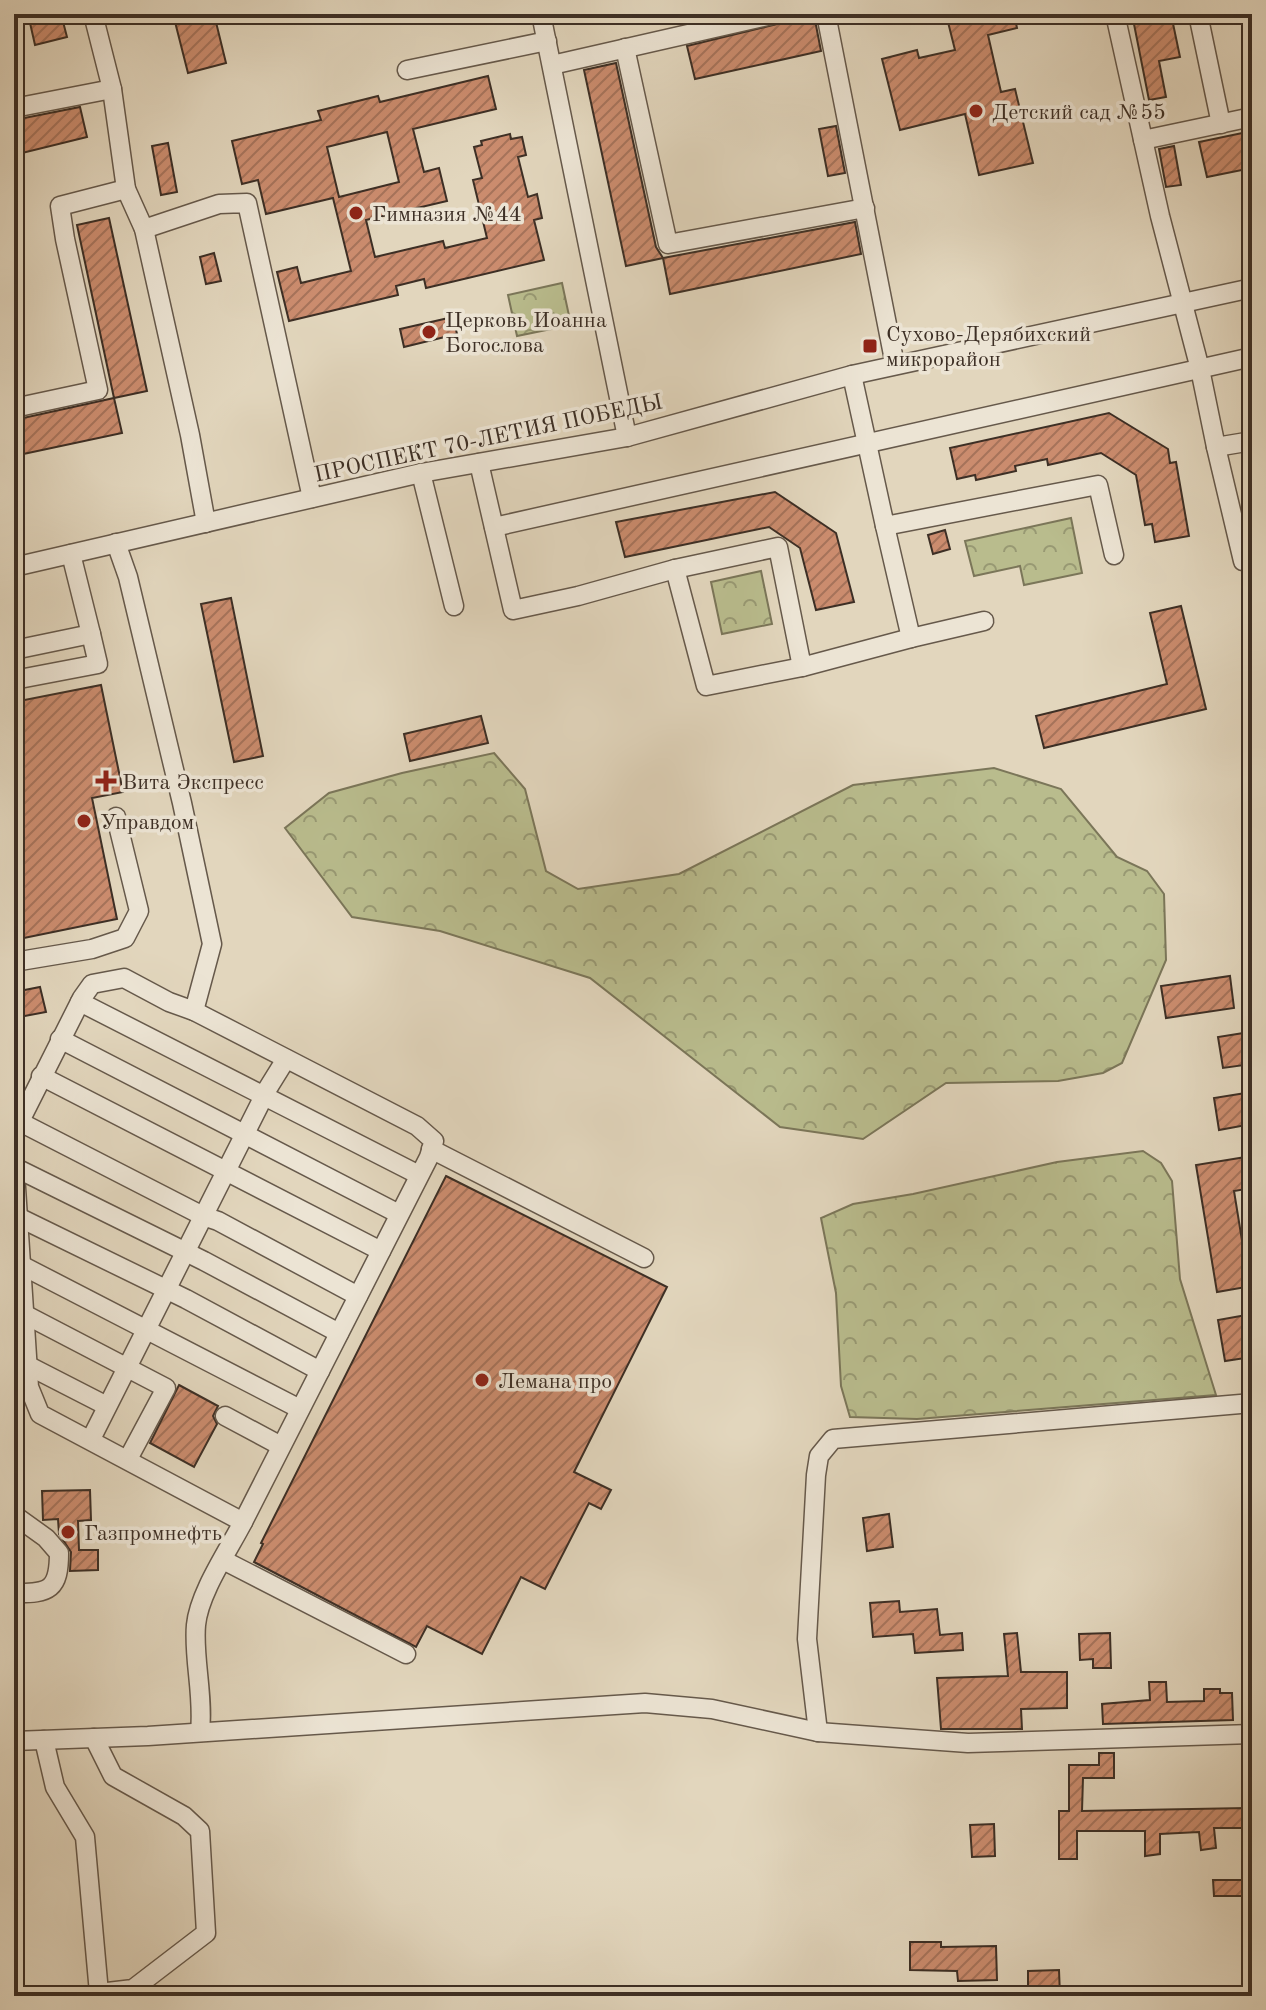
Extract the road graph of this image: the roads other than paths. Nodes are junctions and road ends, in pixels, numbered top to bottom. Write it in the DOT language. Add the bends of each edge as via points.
graph roads {
  1 [pos="93,14"];
  2 [pos="541,14"];
  3 [pos="776,14"];
  4 [pos="826,14"];
  5 [pos="1115,14"];
  6 [pos="1198,14"];
  7 [pos="547,41"];
  8 [pos="625,48"];
  9 [pos="552,65"];
  10 [pos="407,70"];
  11 [pos="112,89"];
  12 [pos="14,108"];
  13 [pos="1252,117"];
  14 [pos="1221,124"];
  15 [pos="1143,140"];
  16 [pos="126,189"];
  17 [pos="865,208"];
  18 [pos="144,229"];
  19 [pos="1252,288"];
  20 [pos="1182,304"];
  21 [pos="1252,357"];
  22 [pos="895,365"];
  23 [pos="1200,369"];
  24 [pos="852,375"];
  25 [pos="14,408"];
  26 [pos="627,437"];
  27 [pos="866,441"];
  28 [pos="1252,441"];
  29 [pos="1216,447"];
  30 [pos="479,463"];
  31 [pos="421,473"];
  32 [pos="312,498"];
  33 [pos="206,523"];
  34 [pos="885,526"];
  35 [pos="494,527"];
  36 [pos="116,543"];
  37 [pos="71,554"];
  38 [pos="1114,555"];
  39 [pos="1252,562"];
  40 [pos="14,567"];
  41 [pos="675,569"];
  42 [pos="454,606"];
  43 [pos="984,621"];
  44 [pos="91,634"];
  45 [pos="911,638"];
  46 [pos="14,650"];
  47 [pos="802,667"];
  48 [pos="14,680"];
  49 [pos="116,817"];
  50 [pos="14,962"];
  51 [pos="80,1002"];
  52 [pos="194,1011"];
  53 [pos="60,1039"];
  54 [pos="286,1059"];
  55 [pos="41,1076"];
  56 [pos="264,1097"];
  57 [pos="16,1127"];
  58 [pos="245,1134"];
  59 [pos="431,1149"];
  60 [pos="14,1157"];
  61 [pos="14,1167"];
  62 [pos="225,1173"];
  63 [pos="419,1175"];
  64 [pos="399,1214"];
  65 [pos="203,1216"];
  66 [pos="18,1217"];
  67 [pos="381,1251"];
  68 [pos="185,1253"];
  69 [pos="644,1258"];
  70 [pos="21,1265"];
  71 [pos="165,1291"];
  72 [pos="358,1296"];
  73 [pos="24,1314"];
  74 [pos="146,1329"];
  75 [pos="339,1333"];
  76 [pos="27,1365"];
  77 [pos="127,1367"];
  78 [pos="320,1371"];
  79 [pos="1246,1404"];
  80 [pos="107,1406"];
  81 [pos="300,1409"];
  82 [pos="225,1416"];
  83 [pos="91,1439"];
  84 [pos="281,1446"];
  85 [pos="128,1459"];
  86 [pos="14,1515"];
  87 [pos="243,1522"];
  88 [pos="223,1560"];
  89 [pos="14,1593"];
  90 [pos="406,1654"];
  91 [pos="200,1732"];
  92 [pos="818,1732"];
  93 [pos="1252,1734"];
  94 [pos="94,1738"];
  95 [pos="44,1740"];
  96 [pos="14,1741"];
  1 -- 11 [label="street"];
  2 -- 7 [label="street"];
  3 -- 8 [label="street"];
  4 -- 17 [label="street"];
  5 -- 15 [label="street"];
  6 -- 14 [label="street"];
  7 -- 9 [label="street"];
  7 -- 10 [label="street"];
  8 -- 9 [label="street"];
  8 -- 17 [label="street" via="668,244"];
  9 -- 26 [label="street"];
  11 -- 12 [label="street"];
  11 -- 16 [label="street"];
  13 -- 14 [label="street"];
  14 -- 15 [label="street"];
  15 -- 20 [label="street"];
  16 -- 18 [label="street"];
  16 -- 25 [label="street" via="60,206 98,390"];
  17 -- 22 [label="street"];
  18 -- 32 [label="street" via="219,204 247,203"];
  18 -- 33 [label="street"];
  19 -- 20 [label="street, ПРОСПЕКТ 70-ЛЕТИЯ ПОБЕДЫ"];
  20 -- 22 [label="street, ПРОСПЕКТ 70-ЛЕТИЯ ПОБЕДЫ"];
  20 -- 23 [label="street"];
  21 -- 23 [label="street"];
  22 -- 24 [label="street, ПРОСПЕКТ 70-ЛЕТИЯ ПОБЕДЫ"];
  23 -- 27 [label="street"];
  23 -- 29 [label="street"];
  24 -- 26 [label="street, ПРОСПЕКТ 70-ЛЕТИЯ ПОБЕДЫ"];
  24 -- 27 [label="street"];
  26 -- 30 [label="street, ПРОСПЕКТ 70-ЛЕТИЯ ПОБЕДЫ"];
  27 -- 34 [label="street"];
  27 -- 35 [label="street"];
  28 -- 29 [label="street"];
  29 -- 39 [label="street" via="1243,561"];
  30 -- 31 [label="street, ПРОСПЕКТ 70-ЛЕТИЯ ПОБЕДЫ"];
  30 -- 35 [label="street"];
  31 -- 32 [label="street, ПРОСПЕКТ 70-ЛЕТИЯ ПОБЕДЫ"];
  31 -- 42 [label="street"];
  32 -- 33 [label="street, ПРОСПЕКТ 70-ЛЕТИЯ ПОБЕДЫ"];
  33 -- 36 [label="street, ПРОСПЕКТ 70-ЛЕТИЯ ПОБЕДЫ"];
  34 -- 38 [label="street" via="1098,485"];
  34 -- 45 [label="street"];
  35 -- 41 [label="street" via="513,610"];
  36 -- 37 [label="street, ПРОСПЕКТ 70-ЛЕТИЯ ПОБЕДЫ"];
  36 -- 52 [label="street" via="168,743 212,944"];
  37 -- 40 [label="street, ПРОСПЕКТ 70-ЛЕТИЯ ПОБЕДЫ"];
  37 -- 44 [label="street"];
  41 -- 47 [label="street" via="706,686"];
  41 -- 47 [label="street" via="778,547"];
  43 -- 45 [label="street"];
  44 -- 46 [label="street"];
  44 -- 48 [label="street" via="98,664"];
  45 -- 47 [label="street"];
  49 -- 50 [label="street" via="139,911 125,938"];
  51 -- 52 [label="street" via="92,984 124,978"];
  51 -- 53 [label="street"];
  51 -- 56 [label="street"];
  52 -- 54 [label="street"];
  53 -- 55 [label="street"];
  53 -- 58 [label="street"];
  54 -- 56 [label="street"];
  54 -- 59 [label="street" via="417,1126 434,1141"];
  55 -- 57 [label="street"];
  55 -- 62 [label="street"];
  56 -- 58 [label="street"];
  56 -- 63 [label="street"];
  57 -- 65 [label="street"];
  58 -- 62 [label="street"];
  58 -- 64 [label="street"];
  59 -- 63 [label="street"];
  59 -- 69 [label="street"];
  60 -- 61 [label="street"];
  61 -- 66 [label="street"];
  61 -- 68 [label="street"];
  62 -- 65 [label="street"];
  62 -- 67 [label="street"];
  63 -- 64 [label="street"];
  64 -- 67 [label="street"];
  65 -- 68 [label="street"];
  65 -- 72 [label="street"];
  66 -- 70 [label="street"];
  66 -- 71 [label="street"];
  67 -- 72 [label="street"];
  68 -- 71 [label="street"];
  68 -- 75 [label="street"];
  70 -- 73 [label="street"];
  70 -- 74 [label="street"];
  71 -- 74 [label="street"];
  71 -- 78 [label="street"];
  72 -- 75 [label="street"];
  73 -- 76 [label="street"];
  73 -- 77 [label="street"];
  74 -- 77 [label="street"];
  74 -- 81 [label="street"];
  75 -- 78 [label="street"];
  76 -- 80 [label="street"];
  76 -- 83 [label="street" via="40,1414"];
  77 -- 80 [label="street"];
  77 -- 85 [label="street" via="166,1388"];
  78 -- 81 [label="street"];
  79 -- 92 [label="street" via="833,1439 819,1456 816,1475 807,1639"];
  80 -- 83 [label="street"];
  81 -- 84 [label="street"];
  82 -- 84 [label="street"];
  83 -- 85 [label="street"];
  84 -- 87 [label="street"];
  85 -- 87 [label="street"];
  86 -- 89 [label="street" via="59,1553 59,1573 43,1591"];
  87 -- 88 [label="street"];
  88 -- 90 [label="street"];
  88 -- 91 [label="street" via="195,1627 203,1706"];
  91 -- 92 [label="street" via="645,1703 712,1709"];
  91 -- 94 [label="street"];
  92 -- 93 [label="street" via="968,1743"];
  94 -- 95 [label="street"];
  94 -- 95 [label="street" via="113,1776 184,1816 200,1831 206,1933 133,1989 99,1993 85,1837 55,1787"];
  95 -- 96 [label="street"];
}
